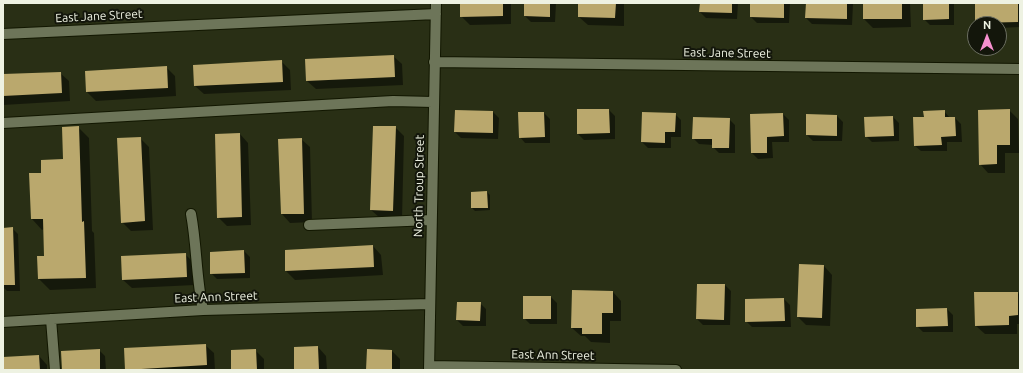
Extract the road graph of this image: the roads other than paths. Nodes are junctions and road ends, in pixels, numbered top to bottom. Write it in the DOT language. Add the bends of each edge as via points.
graph roads {
  1 [pos="436,3"];
  2 [pos="436,14"];
  3 [pos="3,34"];
  4 [pos="434,62"];
  5 [pos="1020,69"];
  6 [pos="433,102"];
  7 [pos="3,123"];
  8 [pos="191,214"];
  9 [pos="431,220"];
  10 [pos="309,225"];
  11 [pos="430,304"];
  12 [pos="203,310"];
  13 [pos="52,319"];
  14 [pos="3,322"];
  15 [pos="429,368"];
  16 [pos="55,370"];
  17 [pos="676,370"];
  1 -- 2 [label="street, North Troup Street"];
  2 -- 3 [label="street, East Jane Street"];
  2 -- 4 [label="street, North Troup Street"];
  4 -- 5 [label="street, East Jane Street"];
  4 -- 6 [label="street, North Troup Street"];
  6 -- 7 [label="street" via="393,101"];
  6 -- 9 [label="street, North Troup Street"];
  8 -- 12 [label="street"];
  9 -- 10 [label="street"];
  9 -- 11 [label="street, North Troup Street"];
  11 -- 12 [label="street, East Ann Street"];
  11 -- 15 [label="street, North Troup Street"];
  12 -- 13 [label="street, East Ann Street"];
  13 -- 14 [label="street, East Ann Street"];
  13 -- 16 [label="street"];
  15 -- 17 [label="street, East Ann Street"];
}
